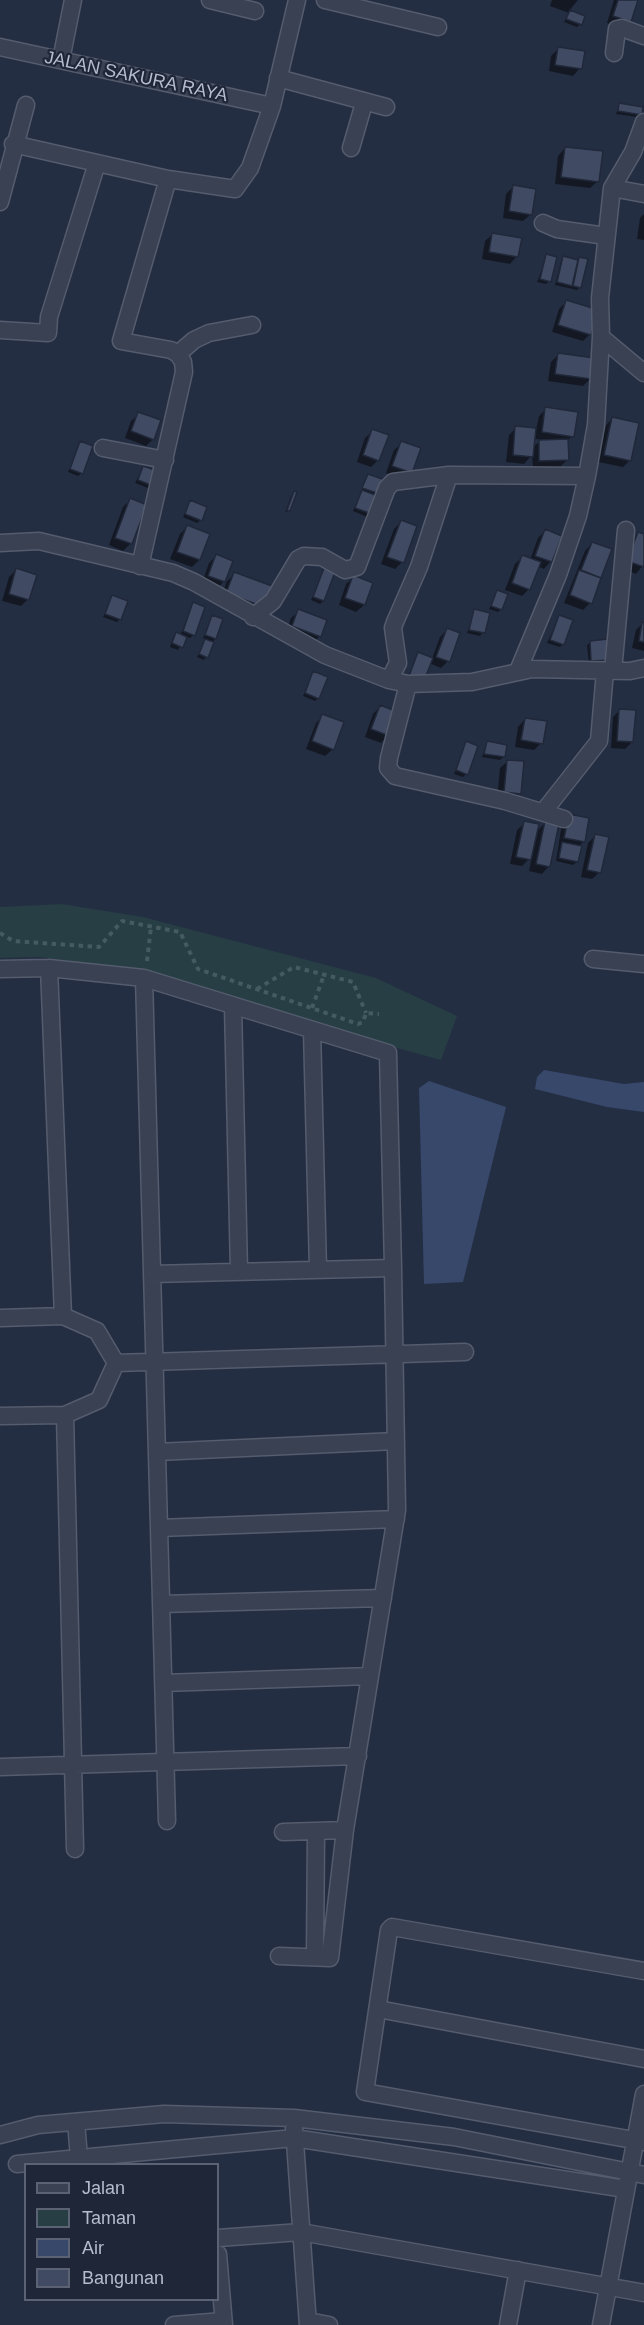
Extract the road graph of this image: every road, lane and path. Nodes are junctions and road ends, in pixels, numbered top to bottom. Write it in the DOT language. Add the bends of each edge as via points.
graph roads {
  1 [pos="73,0"];
  2 [pos="210,0"];
  3 [pos="297,0"];
  4 [pos="325,0"];
  5 [pos="255,11"];
  6 [pos="438,27"];
  7 [pos="644,36"];
  8 [pos="0,46"];
  9 [pos="614,53"];
  10 [pos="60,60"];
  11 [pos="278,78"];
  12 [pos="364,103"];
  13 [pos="26,105"];
  14 [pos="272,106"];
  15 [pos="386,107"];
  16 [pos="644,122"];
  17 [pos="13,144"];
  18 [pos="351,148"];
  19 [pos="97,163"];
  20 [pos="168,179"];
  21 [pos="612,188"];
  22 [pos="644,194"];
  23 [pos="0,202"];
  24 [pos="543,224"];
  25 [pos="606,236"];
  26 [pos="252,325"];
  27 [pos="0,330"];
  28 [pos="602,337"];
  29 [pos="178,354"];
  30 [pos="644,373"];
  31 [pos="103,448"];
  32 [pos="165,460"];
  33 [pos="448,475"];
  34 [pos="587,476"];
  35 [pos="626,530"];
  36 [pos="0,543"];
  37 [pos="140,566"];
  38 [pos="253,617"];
  39 [pos="644,668"];
  40 [pos="518,671"];
  41 [pos="609,671"];
  42 [pos="389,680"];
  43 [pos="408,684"];
  44 [pos="544,811"];
  45 [pos="564,819"];
  46 [pos="151,927"];
  47 [pos="0,933"];
  48 [pos="593,959"];
  49 [pos="644,964"];
  50 [pos="49,968"];
  51 [pos="0,969"];
  52 [pos="324,975"];
  53 [pos="144,978"];
  54 [pos="257,989"];
  55 [pos="233,1005"];
  56 [pos="312,1008"];
  57 [pos="366,1013"];
  58 [pos="379,1014"];
  59 [pos="308,1029"];
  60 [pos="393,1268"];
  61 [pos="318,1270"];
  62 [pos="239,1272"];
  63 [pos="152,1274"];
  64 [pos="63,1316"];
  65 [pos="0,1318"];
  66 [pos="465,1352"];
  67 [pos="394,1355"];
  68 [pos="154,1361"];
  69 [pos="116,1363"];
  70 [pos="65,1415"];
  71 [pos="0,1416"];
  72 [pos="396,1441"];
  73 [pos="157,1452"];
  74 [pos="396,1519"];
  75 [pos="159,1528"];
  76 [pos="383,1598"];
  77 [pos="161,1604"];
  78 [pos="370,1676"];
  79 [pos="163,1683"];
  80 [pos="358,1756"];
  81 [pos="73,1764"];
  82 [pos="165,1764"];
  83 [pos="0,1767"];
  84 [pos="167,1821"];
  85 [pos="345,1830"];
  86 [pos="316,1831"];
  87 [pos="283,1832"];
  88 [pos="75,1849"];
  89 [pos="279,1956"];
  90 [pos="315,1957"];
  91 [pos="644,1971"];
  92 [pos="378,2009"];
  93 [pos="644,2059"];
  94 [pos="644,2094"];
  95 [pos="294,2118"];
  96 [pos="76,2122"];
  97 [pos="0,2135"];
  98 [pos="294,2138"];
  99 [pos="640,2142"];
  100 [pos="90,2157"];
  101 [pos="24,2163"];
  102 [pos="27,2163"];
  103 [pos="17,2164"];
  104 [pos="632,2179"];
  105 [pos="301,2232"];
  106 [pos="219,2238"];
  107 [pos="219,2266"];
  108 [pos="518,2270"];
  109 [pos="608,2287"];
  110 [pos="644,2293"];
  111 [pos="224,2323"];
  112 [pos="308,2323"];
  113 [pos="174,2325"];
  114 [pos="328,2325"];
  115 [pos="508,2325"];
  116 [pos="601,2325"];
  1 -- 10 [label="street"];
  2 -- 5 [label="street"];
  3 -- 11 [label="street"];
  4 -- 6 [label="street"];
  7 -- 9 [label="street" via="622,28 616,30"];
  8 -- 10 [label="street, JALAN SAKURA RAYA"];
  10 -- 14 [label="street, JALAN SAKURA RAYA"];
  11 -- 12 [label="street"];
  11 -- 14 [label="street"];
  12 -- 15 [label="street"];
  12 -- 18 [label="street"];
  13 -- 17 [label="street"];
  14 -- 20 [label="street" via="250,168 236,189"];
  16 -- 21 [label="street" via="633,152"];
  17 -- 19 [label="street"];
  17 -- 23 [label="street"];
  19 -- 20 [label="street"];
  19 -- 27 [label="street" via="49,317 48,333"];
  20 -- 29 [label="street" via="121,341"];
  21 -- 22 [label="street"];
  21 -- 25 [label="street"];
  24 -- 25 [label="street"];
  25 -- 28 [label="street" via="600,298"];
  26 -- 29 [label="street" via="209,333"];
  28 -- 30 [label="street"];
  28 -- 34 [label="street" via="596,425"];
  29 -- 32 [label="street" via="184,372"];
  31 -- 32 [label="street"];
  32 -- 37 [label="street"];
  33 -- 34 [label="street"];
  33 -- 38 [label="street" via="393,482 387,488 357,567 345,570 322,557 304,556 298,559 273,601"];
  33 -- 42 [label="street" via="420,567 393,628 398,663"];
  34 -- 40 [label="street" via="558,575"];
  35 -- 41 [label="street"];
  36 -- 37 [label="street" via="39,541"];
  37 -- 38 [label="street" via="194,582"];
  38 -- 42 [label="street" via="326,655"];
  39 -- 41 [label="street"];
  40 -- 41 [label="street"];
  40 -- 43 [label="street" via="472,681"];
  41 -- 44 [label="street" via="599,741"];
  42 -- 43 [label="street"];
  43 -- 44 [label="street" via="389,758 388,768 395,776"];
  44 -- 45 [label="street"];
  46 -- 47 [label="path" via="122,921 99,947 13,941"];
  46 -- 53 [label="path"];
  46 -- 54 [label="path" via="180,932 198,969"];
  48 -- 49 [label="street"];
  50 -- 51 [label="street"];
  50 -- 53 [label="street"];
  50 -- 64 [label="street"];
  52 -- 54 [label="path" via="294,967"];
  52 -- 56 [label="path"];
  52 -- 57 [label="path" via="353,982"];
  53 -- 55 [label="street"];
  53 -- 63 [label="street"];
  54 -- 56 [label="path"];
  55 -- 59 [label="street"];
  55 -- 62 [label="street"];
  56 -- 57 [label="path" via="358,1023 363,1022"];
  56 -- 59 [label="path"];
  57 -- 58 [label="path"];
  59 -- 60 [label="street" via="388,1053"];
  59 -- 61 [label="street"];
  60 -- 61 [label="street"];
  60 -- 67 [label="street"];
  61 -- 62 [label="street"];
  62 -- 63 [label="street"];
  63 -- 68 [label="street"];
  64 -- 65 [label="street"];
  64 -- 69 [label="street" via="97,1331"];
  66 -- 67 [label="street"];
  67 -- 68 [label="street"];
  67 -- 72 [label="street"];
  68 -- 69 [label="street"];
  68 -- 73 [label="street"];
  69 -- 70 [label="street" via="99,1400"];
  70 -- 71 [label="street"];
  70 -- 81 [label="street"];
  72 -- 73 [label="street"];
  72 -- 74 [label="street"];
  73 -- 75 [label="street"];
  74 -- 75 [label="street"];
  74 -- 76 [label="street"];
  75 -- 77 [label="street"];
  76 -- 77 [label="street"];
  76 -- 78 [label="street"];
  77 -- 79 [label="street"];
  78 -- 79 [label="street"];
  78 -- 80 [label="street"];
  79 -- 82 [label="street"];
  80 -- 82 [label="street"];
  80 -- 85 [label="street"];
  81 -- 82 [label="street"];
  81 -- 83 [label="street"];
  81 -- 88 [label="street"];
  82 -- 84 [label="street"];
  85 -- 86 [label="street"];
  85 -- 90 [label="street" via="330,1958"];
  86 -- 87 [label="street"];
  86 -- 90 [label="street"];
  89 -- 90 [label="street"];
  91 -- 92 [label="street" via="395,1925 389,1930"];
  92 -- 93 [label="street"];
  92 -- 99 [label="street" via="365,2092"];
  94 -- 99 [label="street"];
  95 -- 96 [label="street" via="164,2114"];
  95 -- 98 [label="street"];
  95 -- 104 [label="street" via="454,2137"];
  96 -- 97 [label="street" via="38,2125"];
  96 -- 102 [label="street" via="79,2158"];
  98 -- 100 [label="street"];
  98 -- 104 [label="street"];
  98 -- 105 [label="street"];
  99 -- 104 [label="street"];
  101 -- 103 [label="street"];
  104 -- 109 [label="street"];
  105 -- 106 [label="street"];
  105 -- 108 [label="street"];
  105 -- 112 [label="street"];
  107 -- 111 [label="street"];
  108 -- 109 [label="street"];
  108 -- 115 [label="street"];
  109 -- 110 [label="street"];
  109 -- 116 [label="street"];
  111 -- 113 [label="street"];
  112 -- 114 [label="street"];
}
